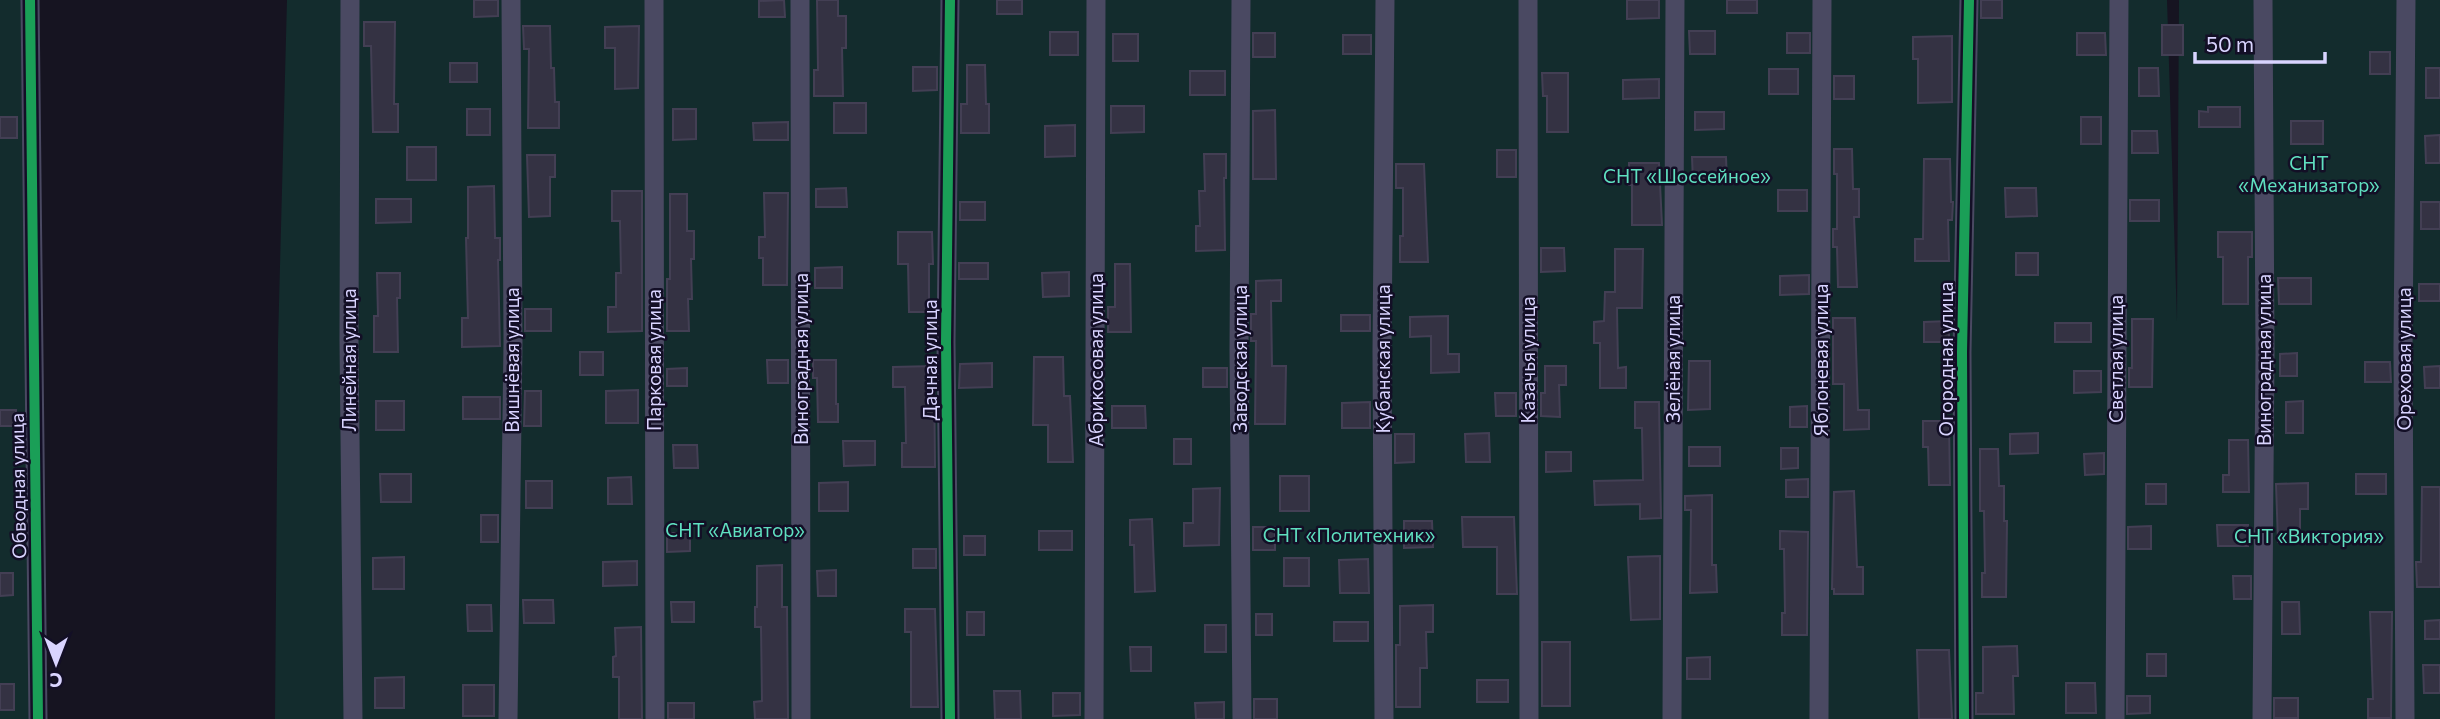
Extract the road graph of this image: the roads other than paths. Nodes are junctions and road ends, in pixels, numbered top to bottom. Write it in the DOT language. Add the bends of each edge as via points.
graph roads {
  1 [pos="30,0"];
  2 [pos="349,0"];
  3 [pos="511,0"];
  4 [pos="654,0"];
  5 [pos="800,0"];
  6 [pos="950,0"];
  7 [pos="1096,0"];
  8 [pos="1241,0"];
  9 [pos="1385,0"];
  10 [pos="1528,0"];
  11 [pos="1675,0"];
  12 [pos="1822,0"];
  13 [pos="1969,0"];
  14 [pos="2119,0"];
  15 [pos="2263,0"];
  16 [pos="2406,0"];
  17 [pos="38,719"];
  18 [pos="353,719"];
  19 [pos="508,719"];
  20 [pos="655,719"];
  21 [pos="801,719"];
  22 [pos="950,719"];
  23 [pos="1094,719"];
  24 [pos="1242,719"];
  25 [pos="1384,719"];
  26 [pos="1529,719"];
  27 [pos="1672,719"];
  28 [pos="1819,719"];
  29 [pos="1964,719"];
  30 [pos="2115,719"];
  31 [pos="2262,719"];
  32 [pos="2405,719"];
  1 -- 17 [label="street, Обводная улица"];
  2 -- 18 [label="street, Линейная улица"];
  3 -- 19 [label="street, Вишнёвая улица"];
  4 -- 20 [label="street, Парковая улица"];
  5 -- 21 [label="street, Виноградная улица"];
  6 -- 22 [label="street, Дачная улица" via="946,342"];
  7 -- 23 [label="street, Абрикосовая улица"];
  8 -- 24 [label="street, Заводская улица"];
  9 -- 25 [label="street, Кубанская улица"];
  10 -- 26 [label="street, Казачья улица"];
  11 -- 27 [label="street, Зелёная улица"];
  12 -- 28 [label="street, Яблоневая улица"];
  13 -- 29 [label="street, Огородная улица" via="1962,352"];
  14 -- 30 [label="street, Светлая улица"];
  15 -- 31 [label="street, Виноградная улица"];
  16 -- 32 [label="street, Ореховая улица"];
}
